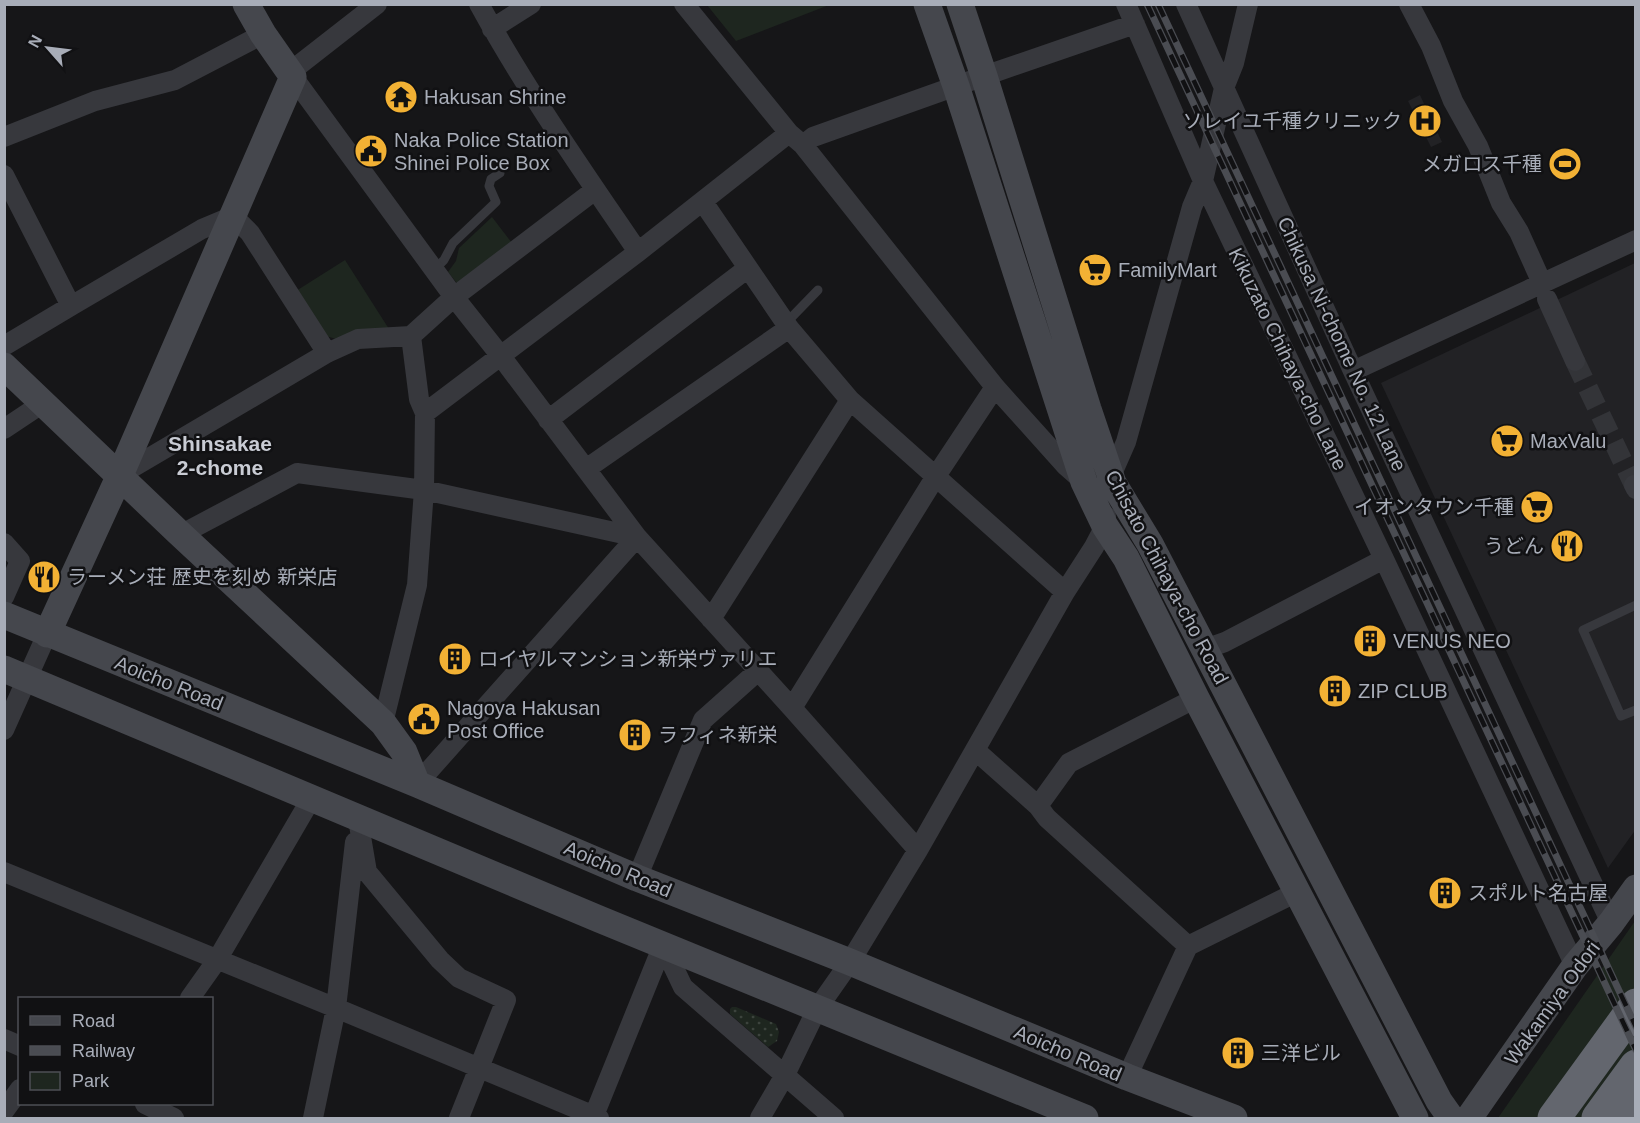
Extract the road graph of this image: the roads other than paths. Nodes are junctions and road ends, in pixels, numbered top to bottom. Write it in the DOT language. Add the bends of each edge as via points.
graph roads {
  1 [pos="246,4"];
  2 [pos="377,4"];
  3 [pos="479,4"];
  4 [pos="531,4"];
  5 [pos="684,4"];
  6 [pos="927,4"];
  7 [pos="960,4"];
  8 [pos="1126,4"];
  9 [pos="1186,4"];
  10 [pos="1248,4"];
  11 [pos="1410,4"];
  12 [pos="1135,24"];
  13 [pos="492,29"];
  14 [pos="263,34"];
  15 [pos="291,75"];
  16 [pos="984,76"];
  17 [pos="956,86"];
  18 [pos="1224,88"];
  19 [pos="4,137"];
  20 [pos="796,139"];
  21 [pos="500,173"];
  22 [pos="4,175"];
  23 [pos="1203,181"];
  24 [pos="595,190"];
  25 [pos="703,202"];
  26 [pos="233,216"];
  27 [pos="1635,240"];
  28 [pos="638,252"];
  29 [pos="748,268"];
  30 [pos="434,270"];
  31 [pos="818,290"];
  32 [pos="1545,291"];
  33 [pos="454,297"];
  34 [pos="71,306"];
  35 [pos="787,326"];
  36 [pos="411,336"];
  37 [pos="4,346"];
  38 [pos="327,353"];
  39 [pos="500,355"];
  40 [pos="1575,361"];
  41 [pos="4,366"];
  42 [pos="1353,370"];
  43 [pos="995,387"];
  44 [pos="850,400"];
  45 [pos="43,403"];
  46 [pos="425,413"];
  47 [pos="548,420"];
  48 [pos="4,429"];
  49 [pos="586,470"];
  50 [pos="120,475"];
  51 [pos="936,476"];
  52 [pos="1111,476"];
  53 [pos="1084,482"];
  54 [pos="424,490"];
  55 [pos="1105,526"];
  56 [pos="182,534"];
  57 [pos="638,537"];
  58 [pos="4,543"];
  59 [pos="1384,559"];
  60 [pos="1065,592"];
  61 [pos="4,597"];
  62 [pos="1635,605"];
  63 [pos="4,615"];
  64 [pos="711,619"];
  65 [pos="47,634"];
  66 [pos="1206,649"];
  67 [pos="758,671"];
  68 [pos="16,674"];
  69 [pos="1196,698"];
  70 [pos="792,708"];
  71 [pos="1635,710"];
  72 [pos="383,723"];
  73 [pos="4,730"];
  74 [pos="975,750"];
  75 [pos="417,784"];
  76 [pos="311,799"];
  77 [pos="1038,806"];
  78 [pos="358,819"];
  79 [pos="918,850"];
  80 [pos="4,872"];
  81 [pos="637,878"];
  82 [pos="1635,888"];
  83 [pos="1297,892"];
  84 [pos="1611,923"];
  85 [pos="663,945"];
  86 [pos="1188,946"];
  87 [pos="217,960"];
  88 [pos="850,962"];
  89 [pos="1575,966"];
  90 [pos="191,997"];
  91 [pos="1635,1006"];
  92 [pos="336,1008"];
  93 [pos="817,1009"];
  94 [pos="1635,1026"];
  95 [pos="4,1039"];
  96 [pos="18,1045"];
  97 [pos="1635,1066"];
  98 [pos="479,1069"];
  99 [pos="785,1075"];
  100 [pos="1127,1077"];
  101 [pos="18,1092"];
  102 [pos="147,1105"];
  103 [pos="1635,1106"];
  104 [pos="4,1111"];
  105 [pos="595,1118"];
  106 [pos="174,1119"];
  107 [pos="313,1119"];
  108 [pos="459,1119"];
  109 [pos="760,1119"];
  110 [pos="834,1119"];
  111 [pos="1085,1119"];
  112 [pos="1234,1119"];
  113 [pos="1415,1119"];
  114 [pos="1451,1119"];
  115 [pos="1469,1119"];
  116 [pos="1554,1119"];
  117 [pos="1562,1119"];
  118 [pos="1571,1119"];
  119 [pos="1598,1119"];
  120 [pos="1627,1119"];
  1 -- 14 [label="street"];
  2 -- 15 [label="street"];
  3 -- 13 [label="street"];
  4 -- 13 [label="street"];
  5 -- 20 [label="street"];
  6 -- 17 [label="street, Chisato Chihaya-cho Road"];
  7 -- 16 [label="street, Chisato Chihaya-cho Road"];
  8 -- 12 [label="street, Kikuzato Chihaya-cho Lane"];
  9 -- 18 [label="street, Chikusa Ni-chome No. 12 Lane"];
  10 -- 18 [label="street"];
  11 -- 32 [label="street"];
  12 -- 16 [label="street"];
  12 -- 23 [label="street, Kikuzato Chihaya-cho Lane"];
  13 -- 24 [label="street"];
  14 -- 15 [label="street"];
  14 -- 19 [label="street" via="175,80 95,101"];
  15 -- 26 [label="street"];
  15 -- 30 [label="street"];
  16 -- 17 [label="street"];
  16 -- 52 [label="street, Chisato Chihaya-cho Road"];
  17 -- 20 [label="street" via="813,137"];
  17 -- 53 [label="street, Chisato Chihaya-cho Road"];
  18 -- 23 [label="street"];
  18 -- 42 [label="street, Chikusa Ni-chome No. 12 Lane"];
  20 -- 25 [label="street"];
  20 -- 43 [label="street"];
  21 -- 30 [label="lane" via="489,186 496,202 453,243"];
  22 -- 34 [label="street"];
  23 -- 52 [label="street" via="1192,207 1126,442"];
  23 -- 59 [label="street, Kikuzato Chihaya-cho Lane"];
  24 -- 28 [label="street"];
  24 -- 33 [label="street"];
  25 -- 28 [label="street"];
  25 -- 29 [label="street"];
  26 -- 34 [label="street" via="202,229"];
  26 -- 38 [label="street" via="250,233"];
  26 -- 50 [label="street"];
  27 -- 32 [label="street"];
  28 -- 39 [label="street"];
  29 -- 35 [label="street"];
  29 -- 47 [label="street"];
  30 -- 33 [label="street"];
  31 -- 35 [label="lane"];
  32 -- 40 [label="street"];
  32 -- 42 [label="street"];
  33 -- 36 [label="street"];
  33 -- 39 [label="street"];
  34 -- 37 [label="street"];
  35 -- 44 [label="street"];
  35 -- 49 [label="street"];
  36 -- 38 [label="street" via="358,339"];
  36 -- 46 [label="street" via="419,399"];
  38 -- 50 [label="street"];
  39 -- 46 [label="street"];
  39 -- 47 [label="street"];
  41 -- 45 [label="street"];
  42 -- 84 [label="street, Chikusa Ni-chome No. 12 Lane"];
  43 -- 51 [label="street"];
  43 -- 53 [label="street"];
  44 -- 51 [label="street"];
  44 -- 64 [label="street"];
  45 -- 48 [label="street"];
  45 -- 50 [label="street"];
  46 -- 54 [label="street"];
  47 -- 49 [label="street"];
  49 -- 57 [label="street"];
  50 -- 56 [label="street"];
  50 -- 65 [label="street"];
  51 -- 60 [label="street"];
  51 -- 70 [label="street"];
  52 -- 53 [label="street"];
  52 -- 55 [label="street"];
  52 -- 66 [label="street, Chisato Chihaya-cho Road"];
  53 -- 55 [label="street, Chisato Chihaya-cho Road"];
  54 -- 56 [label="street" via="297,473"];
  54 -- 57 [label="street"];
  54 -- 72 [label="street" via="417,585"];
  55 -- 60 [label="street"];
  55 -- 69 [label="street, Chisato Chihaya-cho Road" via="1126,558"];
  56 -- 72 [label="street"];
  57 -- 64 [label="street"];
  57 -- 75 [label="street"];
  58 -- 61 [label="street" via="20,561"];
  59 -- 66 [label="street"];
  59 -- 89 [label="street, Kikuzato Chihaya-cho Lane"];
  60 -- 74 [label="street"];
  62 -- 71 [label="lane" via="1583,630 1621,716"];
  63 -- 65 [label="street, Aoicho Road"];
  64 -- 67 [label="street"];
  65 -- 68 [label="street"];
  65 -- 75 [label="street, Aoicho Road"];
  66 -- 114 [label="street, Chisato Chihaya-cho Road"];
  67 -- 70 [label="street"];
  67 -- 81 [label="street" via="703,720"];
  68 -- 73 [label="street"];
  68 -- 76 [label="street"];
  69 -- 77 [label="street" via="1069,763"];
  69 -- 83 [label="street, Chisato Chihaya-cho Road"];
  70 -- 79 [label="street"];
  72 -- 75 [label="street" via="404,752"];
  74 -- 77 [label="street"];
  74 -- 79 [label="street"];
  75 -- 81 [label="street, Aoicho Road"];
  76 -- 78 [label="street"];
  76 -- 87 [label="street"];
  77 -- 86 [label="street"];
  78 -- 85 [label="street"];
  78 -- 92 [label="street"];
  78 -- 98 [label="street" via="367,872 459,978 506,1000"];
  79 -- 88 [label="street"];
  80 -- 87 [label="street"];
  81 -- 88 [label="street, Aoicho Road"];
  82 -- 84 [label="street, Wakamiya Odori"];
  83 -- 86 [label="street"];
  83 -- 113 [label="street, Chisato Chihaya-cho Road"];
  84 -- 89 [label="street, Wakamiya Odori"];
  85 -- 93 [label="street"];
  85 -- 99 [label="street" via="683,987"];
  85 -- 105 [label="street"];
  86 -- 100 [label="street"];
  87 -- 90 [label="street"];
  87 -- 92 [label="street"];
  88 -- 93 [label="street"];
  88 -- 100 [label="street, Aoicho Road"];
  89 -- 115 [label="street, Wakamiya Odori"];
  91 -- 116 [label="highway"];
  91 -- 117 [label="highway"];
  92 -- 98 [label="street"];
  92 -- 107 [label="street"];
  93 -- 99 [label="street"];
  93 -- 111 [label="street"];
  94 -- 117 [label="highway"];
  94 -- 118 [label="highway"];
  95 -- 96 [label="street"];
  97 -- 119 [label="highway"];
  98 -- 105 [label="street"];
  98 -- 108 [label="street"];
  99 -- 109 [label="street"];
  99 -- 110 [label="street"];
  100 -- 112 [label="street, Aoicho Road"];
  101 -- 104 [label="street"];
  102 -- 106 [label="street"];
  103 -- 120 [label="highway"];
}
